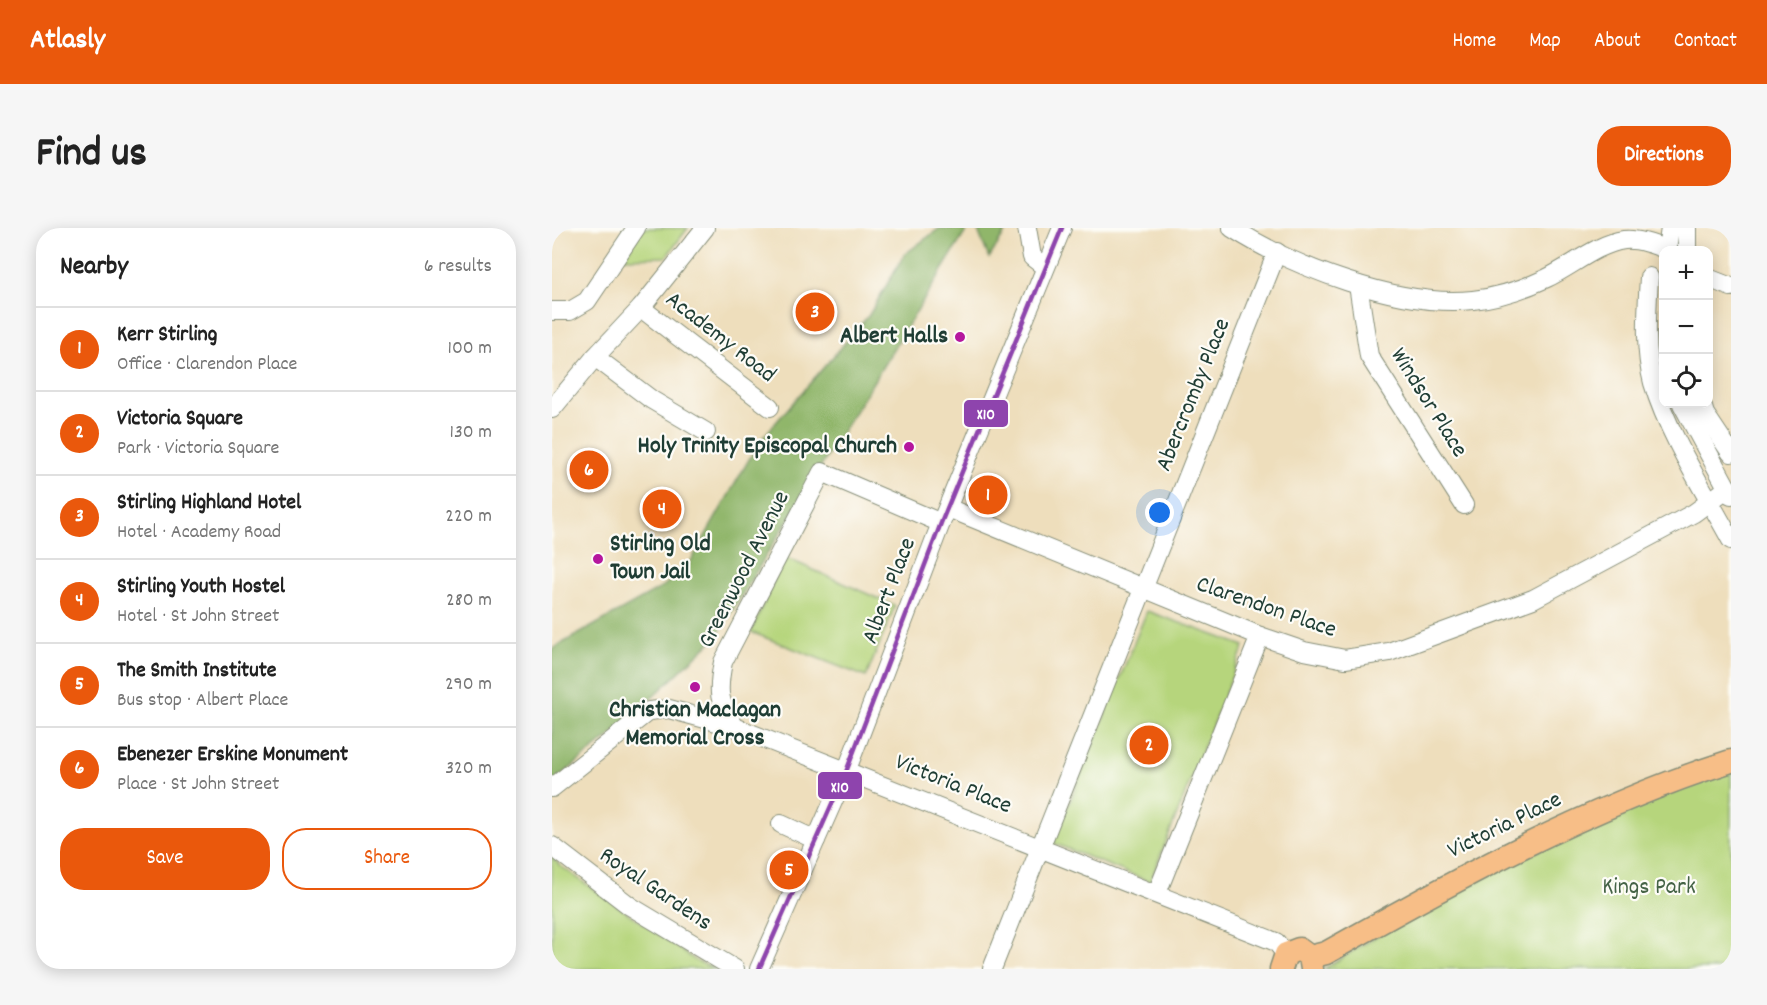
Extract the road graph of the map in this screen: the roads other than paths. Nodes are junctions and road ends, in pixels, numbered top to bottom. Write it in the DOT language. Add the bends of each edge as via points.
graph roads {
  1 [pos="636,228"];
  2 [pos="705,228"];
  3 [pos="1027,228"];
  4 [pos="1062,228"];
  5 [pos="1232,228"];
  6 [pos="1670,228"];
  7 [pos="1688,228"];
  8 [pos="1668,246"];
  9 [pos="1687,246"];
  10 [pos="1659,248"];
  11 [pos="1277,252"];
  12 [pos="1046,267"];
  13 [pos="1649,278"];
  14 [pos="1713,280"];
  15 [pos="1358,285"];
  16 [pos="1731,287"];
  17 [pos="641,308"];
  18 [pos="552,311"];
  19 [pos="595,357"];
  20 [pos="770,407"];
  21 [pos="1684,408"];
  22 [pos="1703,408"];
  23 [pos="552,409"];
  24 [pos="706,432"];
  25 [pos="1731,453"];
  26 [pos="822,472"];
  27 [pos="1729,492"];
  28 [pos="1709,500"];
  29 [pos="1464,505"];
  30 [pos="945,516"];
  31 [pos="1731,540"];
  32 [pos="1142,589"];
  33 [pos="1260,636"];
  34 [pos="735,727"];
  35 [pos="1731,760"];
  36 [pos="846,772"];
  37 [pos="552,788"];
  38 [pos="781,824"];
  39 [pos="816,840"];
  40 [pos="552,846"];
  41 [pos="1041,849"];
  42 [pos="1157,893"];
  43 [pos="1284,961"];
  44 [pos="1311,963"];
  45 [pos="735,969"];
  46 [pos="759,969"];
  47 [pos="992,969"];
  1 -- 18 [label="street" via="587,301 570,311"];
  2 -- 17 [label="street"];
  3 -- 12 [label="street" via="1032,257"];
  4 -- 12 [label="street, Albert Place"];
  5 -- 11 [label="street"];
  6 -- 8 [label="street"];
  7 -- 9 [label="street"];
  10 -- 15 [label="street" via="1628,239 1613,243 1513,292 1474,300 1444,302"];
  11 -- 15 [label="street"];
  11 -- 32 [label="street, Abercromby Place"];
  12 -- 30 [label="street, Albert Place"];
  13 -- 28 [label="street" via="1647,316 1653,381 1664,413"];
  14 -- 16 [label="street"];
  15 -- 29 [label="street, Windsor Place" via="1369,356"];
  17 -- 19 [label="street"];
  17 -- 20 [label="street, Academy Road"];
  19 -- 23 [label="street"];
  19 -- 24 [label="street" via="652,400"];
  21 -- 27 [label="street"];
  22 -- 25 [label="street"];
  26 -- 30 [label="street, Clarendon Place"];
  26 -- 34 [label="street, Greenwood Avenue" via="723,662 717,690"];
  27 -- 28 [label="street, Clarendon Place"];
  28 -- 31 [label="street"];
  28 -- 33 [label="street, Clarendon Place" via="1684,519 1533,599 1389,652 1345,659"];
  30 -- 32 [label="street, Clarendon Place"];
  30 -- 36 [label="street, Albert Place"];
  32 -- 33 [label="street, Clarendon Place"];
  32 -- 41 [label="street, Abercromby Place"];
  33 -- 42 [label="street"];
  34 -- 36 [label="street, Victoria Place"];
  34 -- 37 [label="street" via="669,709 649,711"];
  35 -- 44 [label="main road, Victoria Place" via="1542,835"];
  36 -- 39 [label="street, Albert Place"];
  36 -- 41 [label="street, Victoria Place"];
  38 -- 39 [label="street"];
  39 -- 46 [label="street, Albert Place"];
  40 -- 45 [label="street, Royal Gardens" via="630,906"];
  41 -- 42 [label="street, Victoria Place"];
  41 -- 47 [label="street, Abercromby Place"];
  42 -- 43 [label="street" via="1276,942"];
  43 -- 44 [label="main road" via="1299,949"];
}
